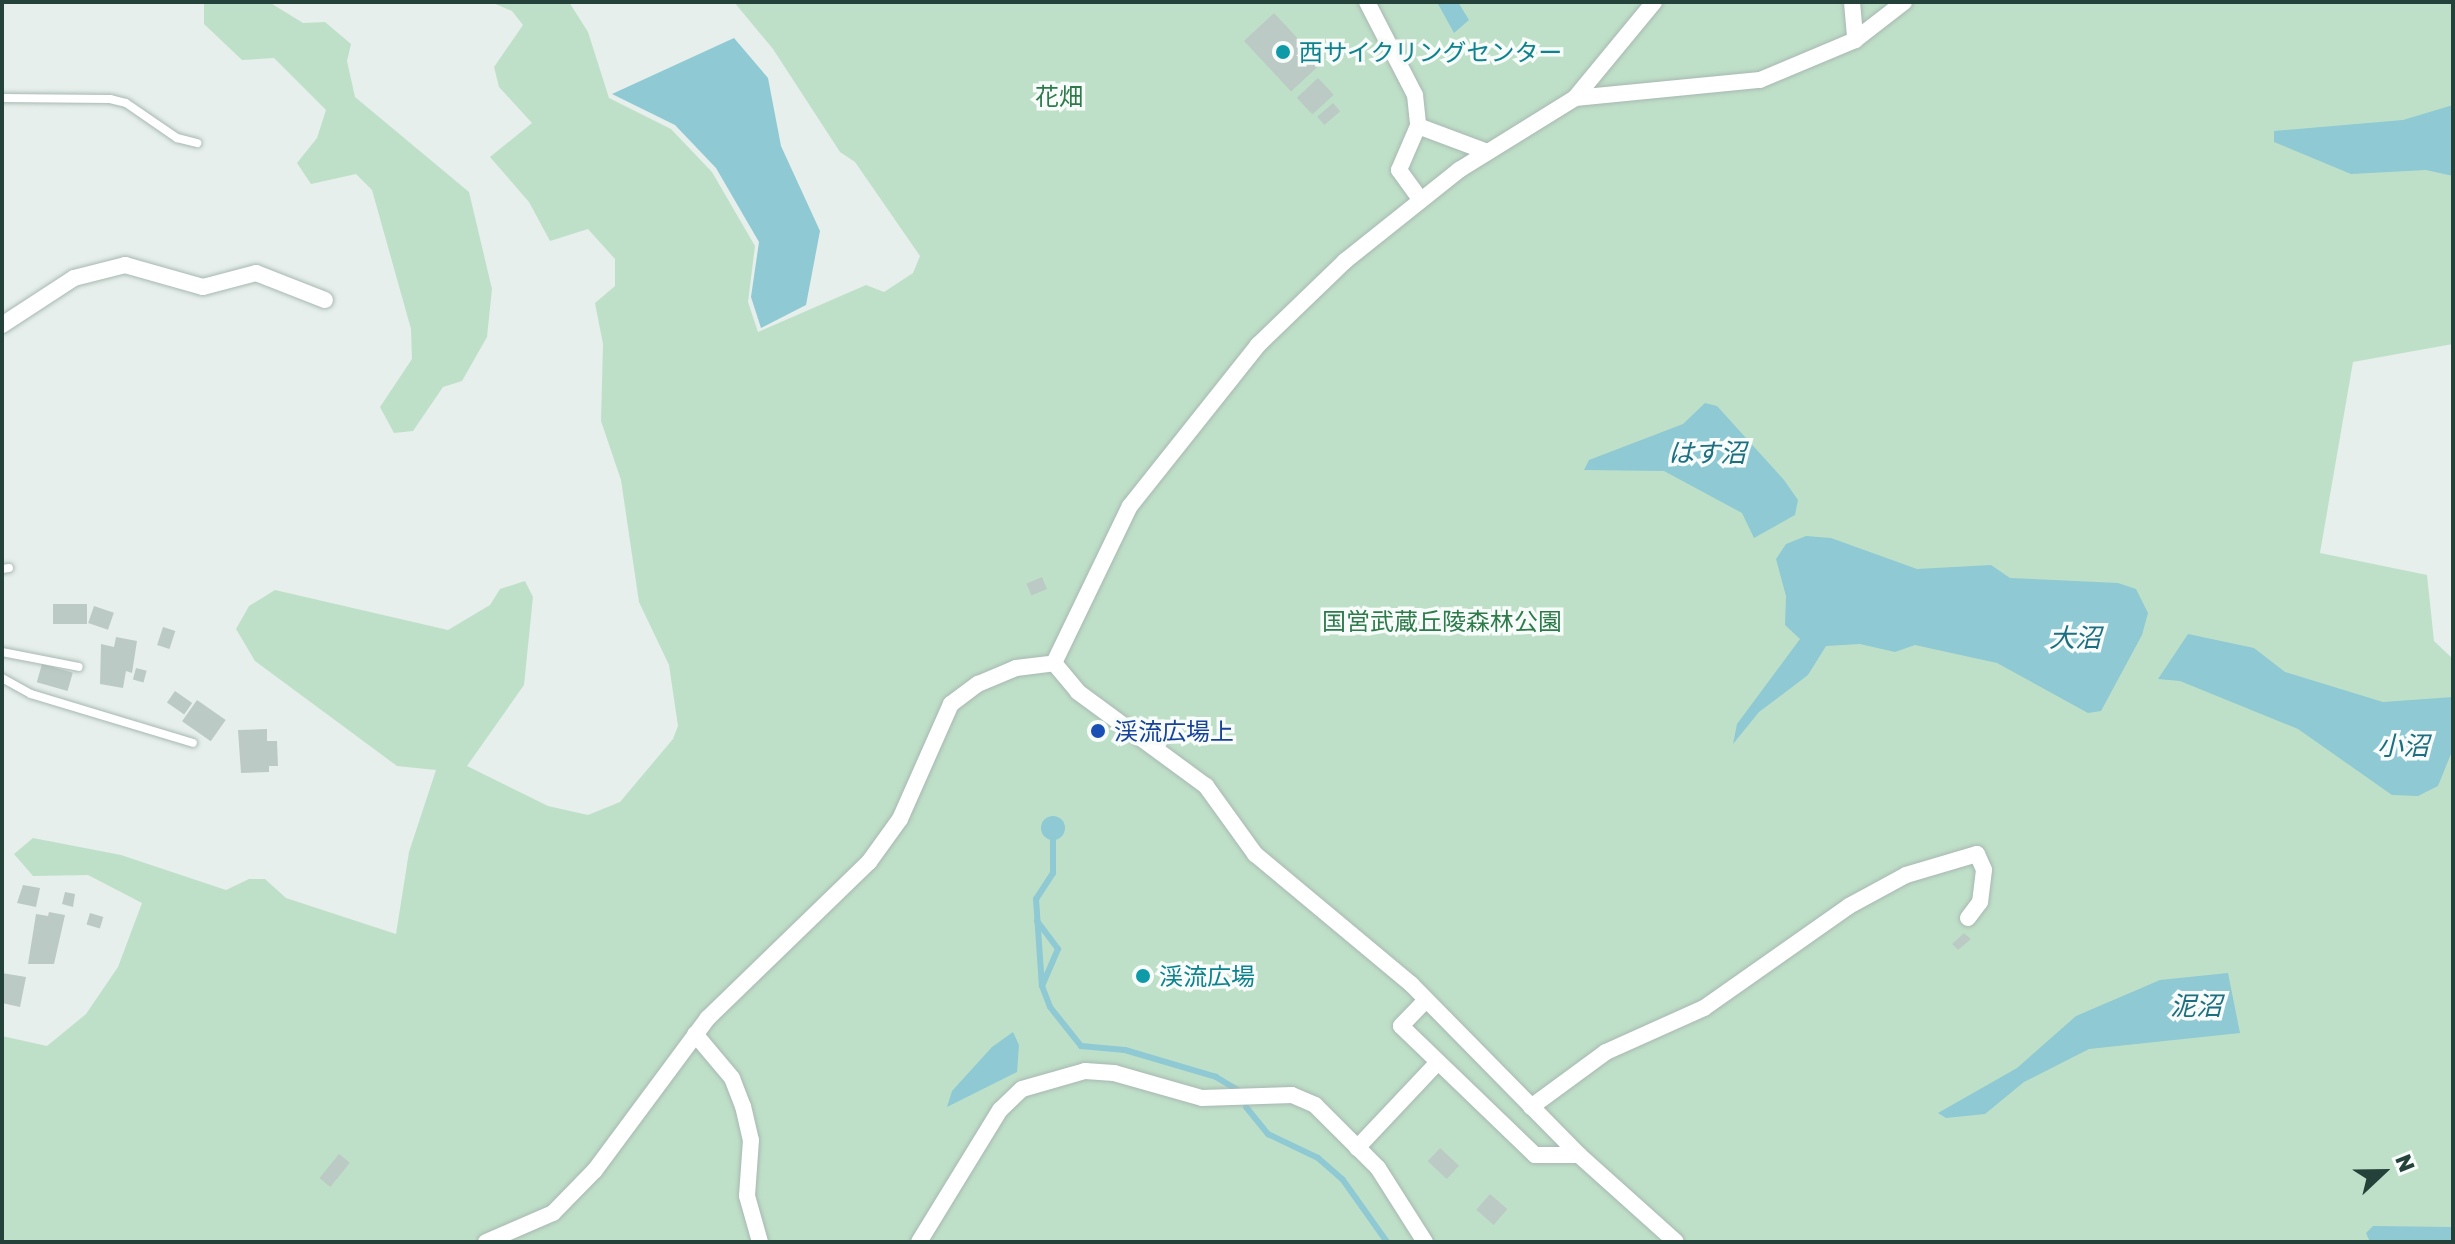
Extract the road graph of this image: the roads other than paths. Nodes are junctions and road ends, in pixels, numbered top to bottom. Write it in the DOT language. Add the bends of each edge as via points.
graph roads {
  1 [pos="1367,2"];
  2 [pos="1654,2"];
  3 [pos="1852,2"];
  4 [pos="1904,2"];
  5 [pos="1855,40"];
  6 [pos="2,98"];
  7 [pos="1575,98"];
  8 [pos="1418,126"];
  9 [pos="197,143"];
  10 [pos="1487,152"];
  11 [pos="1421,200"];
  12 [pos="325,300"];
  13 [pos="2,325"];
  14 [pos="2,652"];
  15 [pos="1054,663"];
  16 [pos="79,667"];
  17 [pos="2,678"];
  18 [pos="193,743"];
  19 [pos="1968,918"];
  20 [pos="1426,1000"];
  21 [pos="695,1034"];
  22 [pos="1438,1062"];
  23 [pos="1531,1107"];
  24 [pos="1357,1148"];
  25 [pos="1579,1155"];
  26 [pos="486,1242"];
  27 [pos="760,1242"];
  28 [pos="919,1242"];
  29 [pos="1425,1242"];
  30 [pos="1676,1242"];
  1 -- 8 [label="street" via="1385,43 1409,78"];
  2 -- 7 [label="street"];
  3 -- 5 [label="street"];
  4 -- 5 [label="street"];
  5 -- 7 [label="street" via="1760,80"];
  6 -- 9 [label="lane" via="110,99 126,103 177,138"];
  7 -- 10 [label="street"];
  8 -- 10 [label="street"];
  8 -- 11 [label="street" via="1399,170"];
  10 -- 11 [label="street"];
  11 -- 15 [label="street" via="1345,261 1258,345 1130,506"];
  12 -- 13 [label="street" via="256,273 203,287 125,265 74,278"];
  14 -- 16 [label="lane"];
  15 -- 20 [label="street" via="1078,692 1206,786 1255,854"];
  15 -- 21 [label="street" via="1016,668 951,704 900,819 869,862"];
  17 -- 18 [label="lane" via="31,694"];
  19 -- 23 [label="street" via="1980,902 1984,870 1977,854 1906,875 1849,906 1704,1008 1606,1052"];
  20 -- 22 [label="street" via="1401,1026"];
  20 -- 23 [label="street"];
  21 -- 26 [label="street" via="595,1170 553,1213"];
  21 -- 27 [label="street" via="732,1078 743,1106 751,1140 747,1196"];
  22 -- 24 [label="street"];
  22 -- 25 [label="street" via="1535,1155"];
  23 -- 25 [label="street"];
  24 -- 28 [label="street" via="1315,1105 1292,1095 1202,1098 1114,1073 1055,1075 1022,1089 1000,1110"];
  24 -- 29 [label="street" via="1378,1168"];
  25 -- 30 [label="street"];
}
